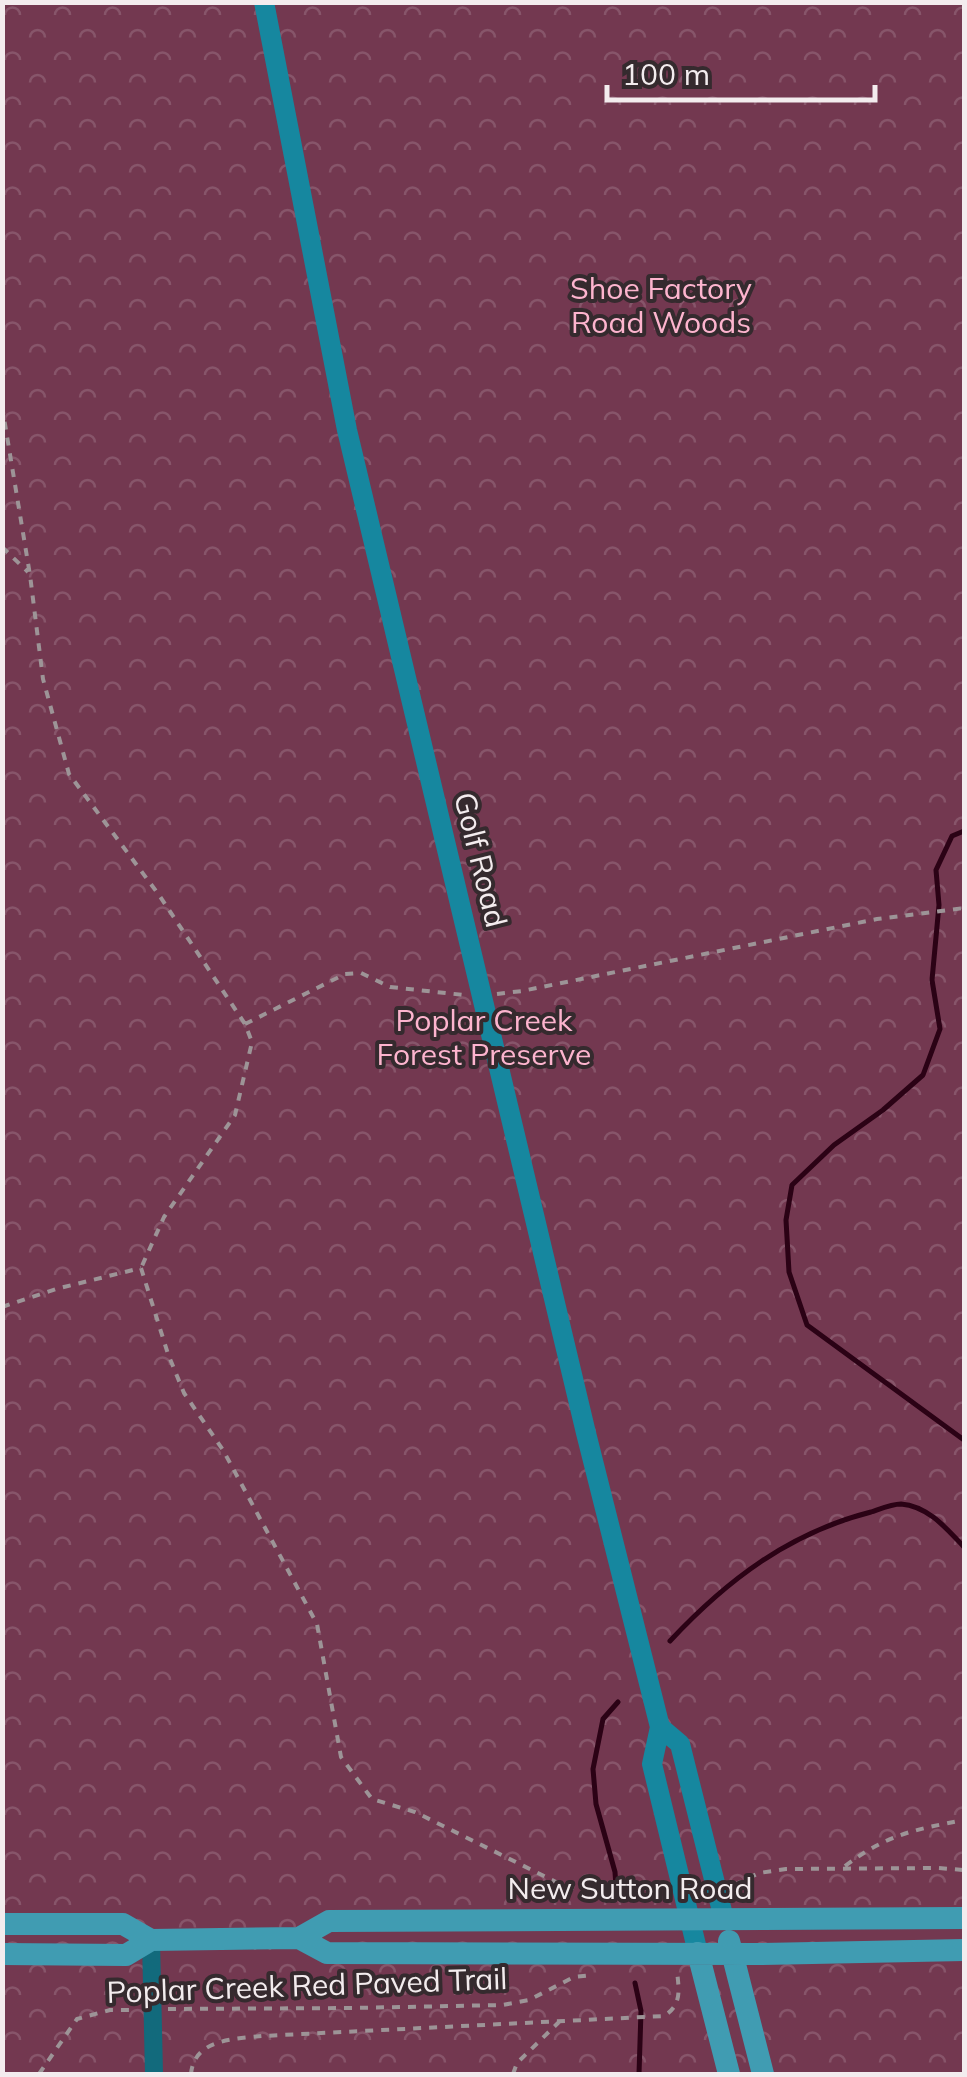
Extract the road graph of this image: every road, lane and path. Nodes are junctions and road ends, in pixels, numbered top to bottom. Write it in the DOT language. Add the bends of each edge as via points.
graph roads {
  1 [pos="264,2"];
  2 [pos="2,406"];
  3 [pos="2,547"];
  4 [pos="30,575"];
  5 [pos="963,908"];
  6 [pos="464,994"];
  7 [pos="494,994"];
  8 [pos="245,1024"];
  9 [pos="142,1268"];
  10 [pos="2,1307"];
  11 [pos="660,1727"];
  12 [pos="964,1820"];
  13 [pos="842,1868"];
  14 [pos="964,1870"];
  15 [pos="737,1884"];
  16 [pos="661,1888"];
  17 [pos="690,1918"];
  18 [pos="964,1918"];
  19 [pos="724,1919"];
  20 [pos="2,1924"];
  21 [pos="300,1938"];
  22 [pos="151,1940"];
  23 [pos="964,1950"];
  24 [pos="698,1953"];
  25 [pos="2,1954"];
  26 [pos="732,1954"];
  27 [pos="677,1974"];
  28 [pos="600,1975"];
  29 [pos="153,2009"];
  30 [pos="560,2021"];
  31 [pos="39,2074"];
  32 [pos="154,2074"];
  33 [pos="192,2074"];
  34 [pos="513,2074"];
  35 [pos="729,2074"];
  36 [pos="763,2074"];
  1 -- 11 [label="main road, Golf Road" via="347,430"];
  2 -- 4 [label="path"];
  3 -- 4 [label="path"];
  4 -- 8 [label="path" via="43,679 69,774"];
  5 -- 7 [label="path"];
  6 -- 8 [label="path" via="390,988 360,972 345,974"];
  8 -- 9 [label="path" via="252,1042 235,1116 164,1217"];
  9 -- 10 [label="path"];
  9 -- 16 [label="path" via="184,1393 223,1450 317,1624 341,1757 372,1800 415,1812 562,1885 604,1895"];
  11 -- 17 [label="main road, Golf Road" via="652,1764"];
  11 -- 19 [label="main road, Golf Road" via="680,1744"];
  12 -- 13 [label="path" via="888,1838"];
  13 -- 14 [label="path"];
  13 -- 15 [label="path" via="786,1868"];
  17 -- 19 [label="main road, New Sutton Road"];
  17 -- 21 [label="main road, New Sutton Road" via="328,1921"];
  17 -- 24 [label="main road, Golf Road"];
  18 -- 19 [label="main road, New Sutton Road"];
  19 -- 26 [label="main road, Golf Road"];
  20 -- 22 [label="main road, New Sutton Road" via="123,1924"];
  21 -- 22 [label="main road, New Sutton Road"];
  21 -- 24 [label="main road, New Sutton Road" via="328,1953"];
  22 -- 25 [label="main road, New Sutton Road" via="126,1955"];
  22 -- 29 [label="street"];
  23 -- 26 [label="main road, New Sutton Road"];
  24 -- 26 [label="main road, New Sutton Road"];
  24 -- 35 [label="main road, Golf Road"];
  26 -- 36 [label="main road, Golf Road"];
  27 -- 30 [label="path" via="680,1998 664,2016"];
  28 -- 29 [label="path, Poplar Creek Red Paved Trail" via="574,1977 530,2000 503,2004"];
  29 -- 31 [label="path, Poplar Creek Red Paved Trail" via="77,2019"];
  29 -- 32 [label="street"];
  30 -- 33 [label="path" via="228,2040 201,2050"];
  30 -- 34 [label="path"];
}
